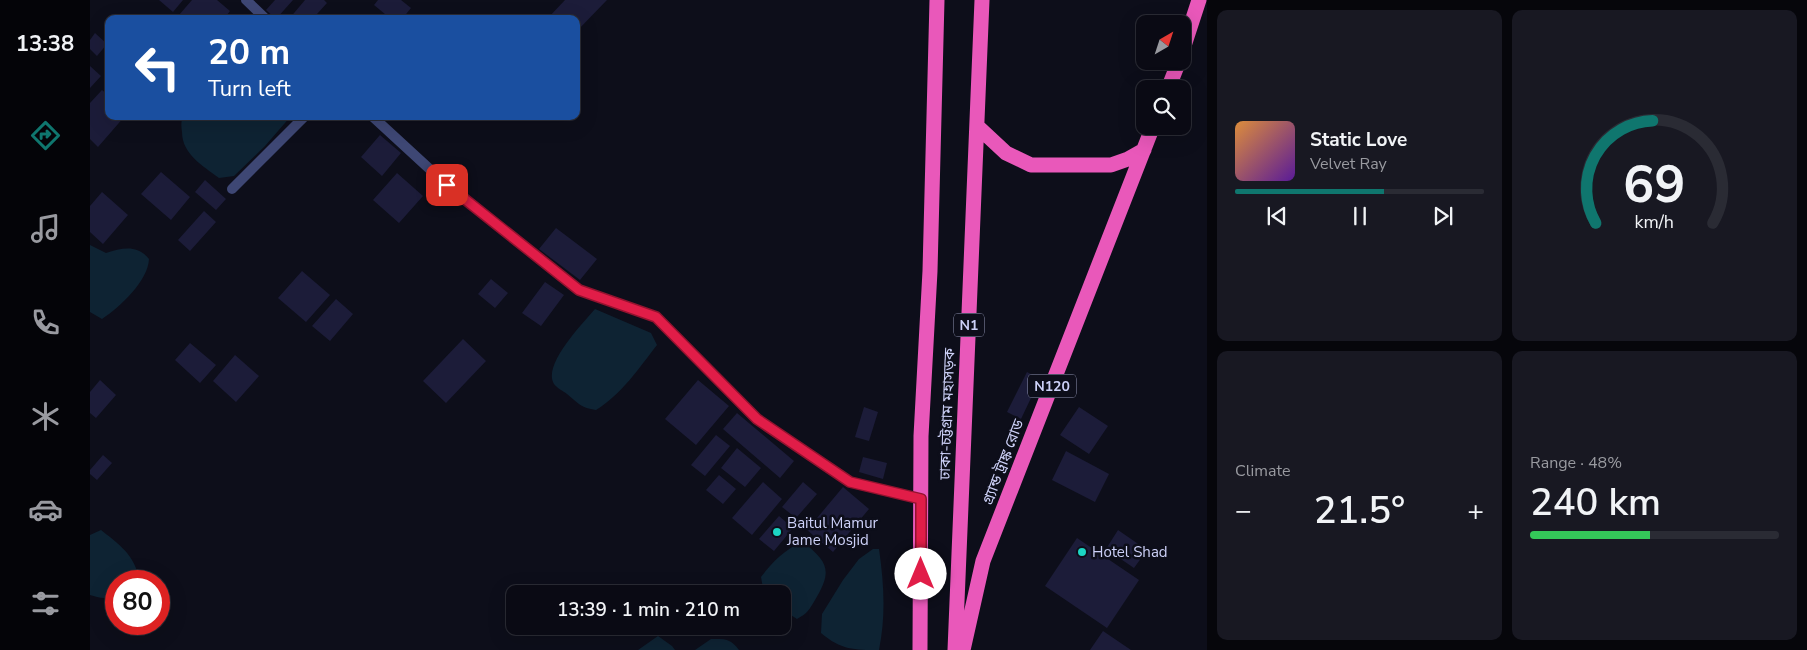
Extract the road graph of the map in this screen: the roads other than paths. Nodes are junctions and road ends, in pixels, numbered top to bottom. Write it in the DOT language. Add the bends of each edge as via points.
graph roads {
  1 [pos="246,0"];
  2 [pos="937,0"];
  3 [pos="982,0"];
  4 [pos="1199,0"];
  5 [pos="262,15"];
  6 [pos="1191,24"];
  7 [pos="300,120"];
  8 [pos="376,120"];
  9 [pos="977,126"];
  10 [pos="1150,135"];
  11 [pos="1144,150"];
  12 [pos="232,189"];
  13 [pos="921,499"];
  14 [pos="920,650"];
  15 [pos="955,650"];
  16 [pos="963,650"];
  1 -- 5 [label="street"];
  2 -- 13 [label="highway, ঢাকা-চট্টগ্রাম মহাসড়ক"];
  3 -- 9 [label="highway, ঢাকা-চট্টগ্রাম মহাসড়ক / N1"];
  4 -- 6 [label="highway"];
  7 -- 12 [label="street"];
  8 -- 13 [label="street" via="447,185 579,290 656,317 757,419 850,482"];
  9 -- 11 [label="highway" via="1006,153 1031,165 1111,165"];
  9 -- 15 [label="highway, ঢাকা-চট্টগ্রাম মহাসড়ক / N1"];
  10 -- 11 [label="highway, গ্র্যান্ড ট্রাঙ্ক রোড / N120"];
  11 -- 16 [label="highway, গ্র্যান্ড ট্রাঙ্ক রোড / N120" via="983,561"];
  13 -- 14 [label="highway, ঢাকা-চট্টগ্রাম মহাসড়ক"];
}
